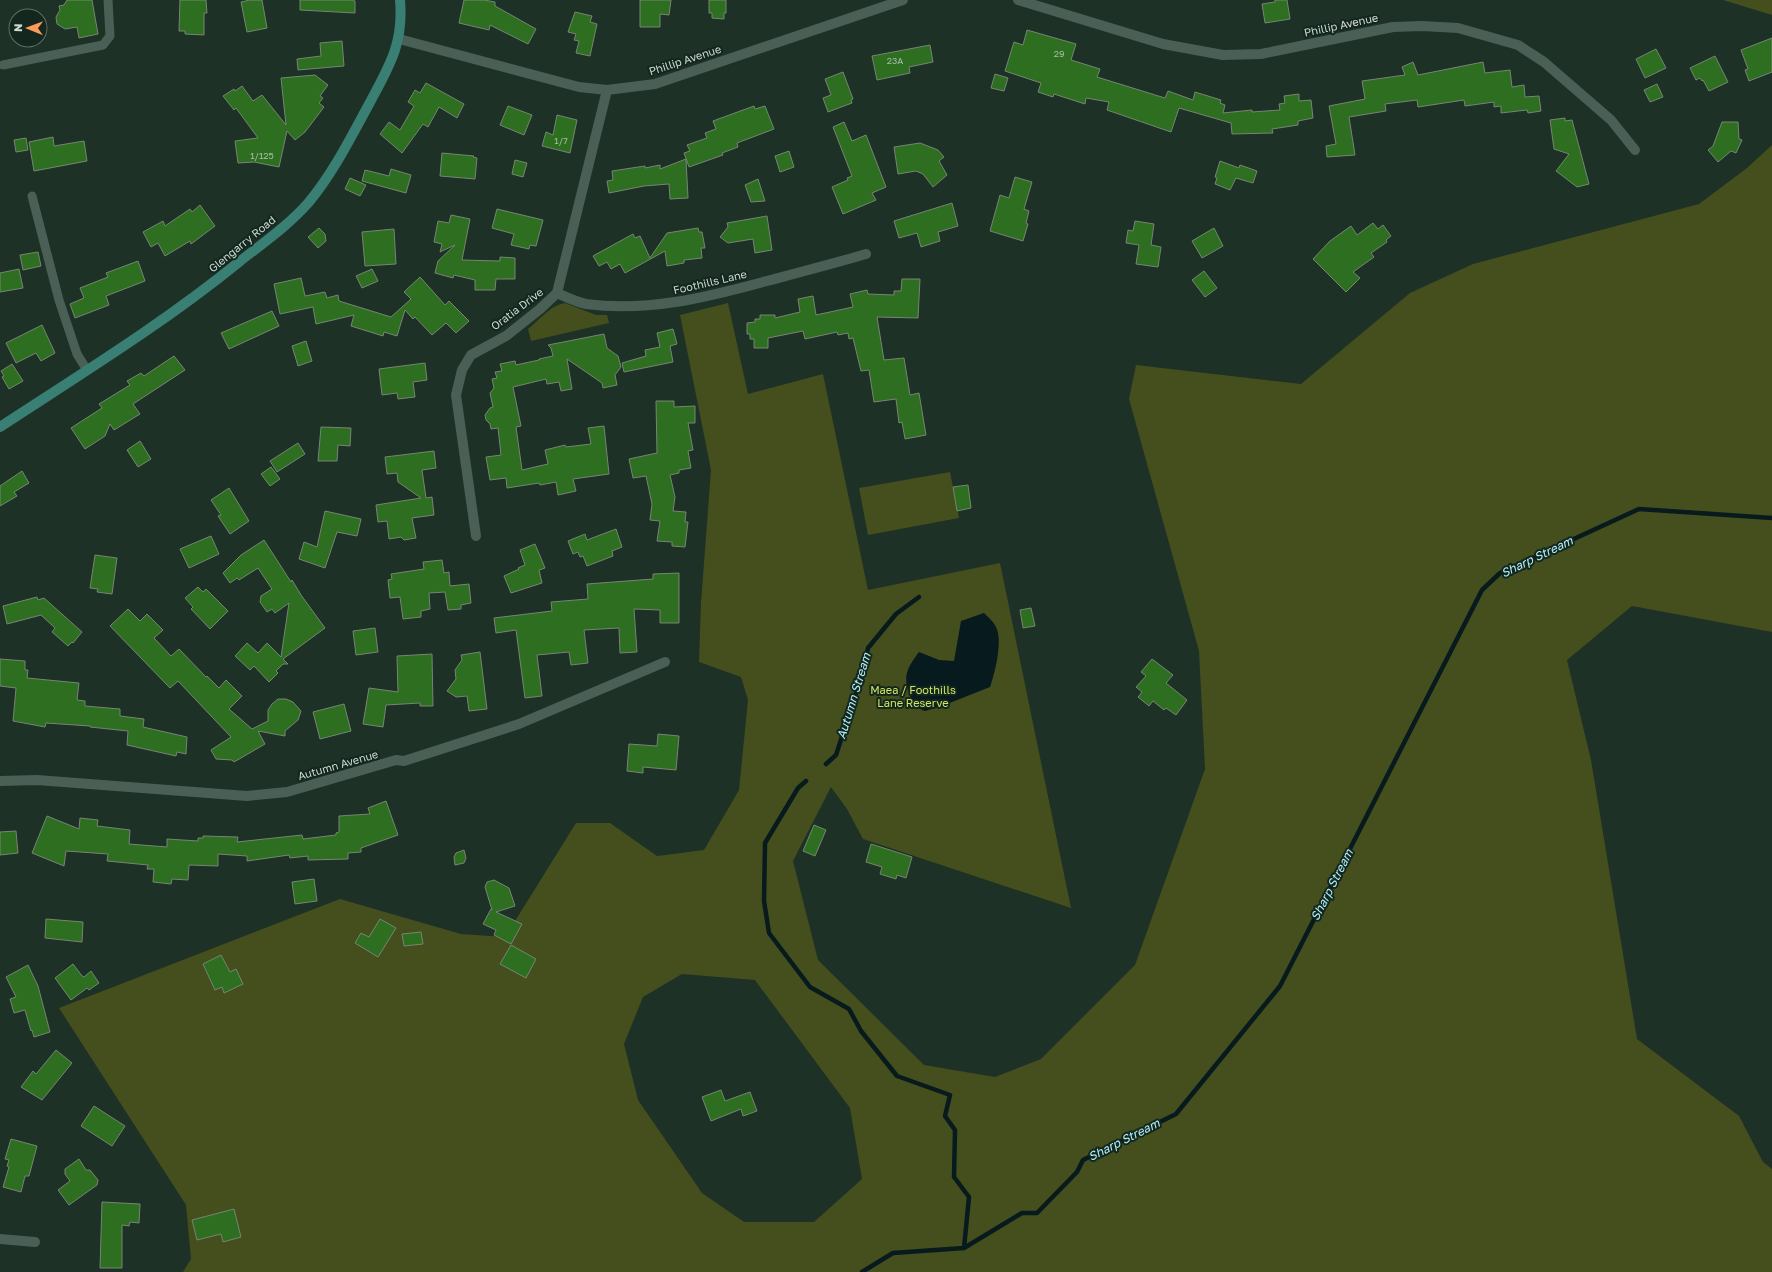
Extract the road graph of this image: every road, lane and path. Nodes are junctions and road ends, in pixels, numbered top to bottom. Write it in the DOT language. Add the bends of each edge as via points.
graph roads {
  1 [pos="108,0"];
  2 [pos="400,0"];
  3 [pos="903,0"];
  4 [pos="1018,0"];
  5 [pos="399,39"];
  6 [pos="3,65"];
  7 [pos="607,90"];
  8 [pos="1635,150"];
  9 [pos="32,196"];
  10 [pos="866,254"];
  11 [pos="557,293"];
  12 [pos="87,370"];
  13 [pos="0,427"];
  14 [pos="476,536"];
  15 [pos="665,662"];
  16 [pos="0,782"];
  17 [pos="0,1239"];
  18 [pos="35,1242"];
  1 -- 6 [label="lane" via="110,36 103,45"];
  2 -- 5 [label="main road, Glengarry Road" via="402,17"];
  3 -- 7 [label="street, Phillip Avenue" via="655,84"];
  4 -- 8 [label="street, Phillip Avenue" via="1163,44 1223,55 1261,54 1393,27 1458,28 1518,46 1544,62 1611,120"];
  5 -- 7 [label="street, Phillip Avenue" via="580,87"];
  5 -- 12 [label="main road, Glengarry Road" via="389,67 340,157 307,204 208,287"];
  7 -- 11 [label="street, Oratia Drive"];
  9 -- 12 [label="lane" via="59,300 77,354"];
  10 -- 11 [label="street, Foothills Lane" via="677,303 647,306 584,304"];
  11 -- 14 [label="street, Oratia Drive" via="506,336 471,355 462,370 456,395"];
  12 -- 13 [label="main road, Glengarry Road"];
  15 -- 16 [label="street, Autumn Avenue" via="500,731 404,761 396,760 287,792 247,796 37,780"];
  17 -- 18 [label="street"];
}
